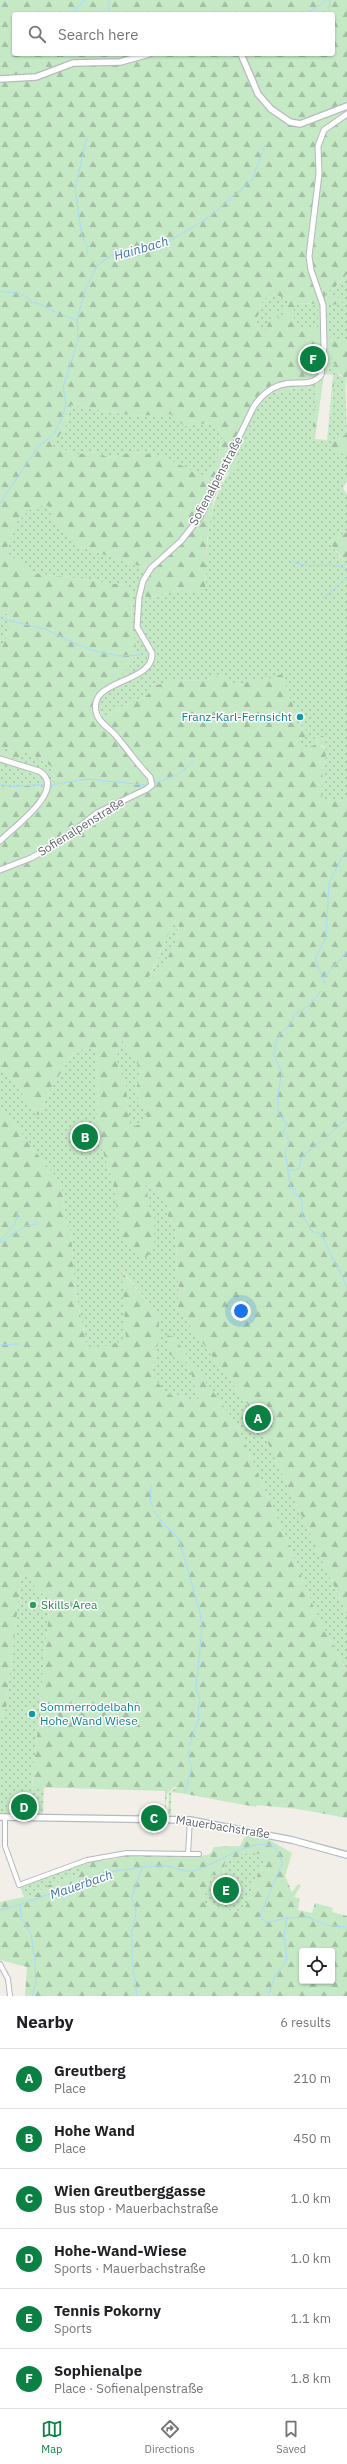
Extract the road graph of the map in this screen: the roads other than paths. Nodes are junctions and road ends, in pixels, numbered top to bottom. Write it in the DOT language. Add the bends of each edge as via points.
graph roads {
  1 [pos="142,56"];
  2 [pos="242,56"];
  3 [pos="0,79"];
  4 [pos="347,106"];
  5 [pos="347,114"];
  6 [pos="0,759"];
  7 [pos="0,841"];
  8 [pos="0,870"];
  9 [pos="3,1817"];
  10 [pos="190,1820"];
  11 [pos="188,1854"];
  12 [pos="199,1854"];
  13 [pos="347,1856"];
  14 [pos="0,1964"];
  15 [pos="10,1996"];
  1 -- 3 [label="main road" via="120,62 73,63 36,77"];
  2 -- 4 [label="main road" via="258,94 271,109 290,122 302,123"];
  5 -- 8 [label="street, Sofienalpenstraße" via="324,130 318,146 319,174 309,256 311,270 322,300 324,346 321,375 314,381 289,383 273,388 254,406 200,517 181,541 151,568 143,581 136,623 139,633 152,653 151,662 141,671 103,691 96,702 100,721 118,737 150,777 152,785 97,813 60,842 22,862"];
  6 -- 7 [label="street" via="39,771 44,774 47,782 43,797 29,816"];
  9 -- 10 [label="main road, Mauerbachstraße"];
  9 -- 11 [label="street" via="5,1846 19,1885 86,1860 141,1852"];
  10 -- 11 [label="street"];
  10 -- 13 [label="main road, Mauerbachstraße" via="286,1838"];
  11 -- 12 [label="street"];
  14 -- 15 [label="street" via="8,1979"];
}
